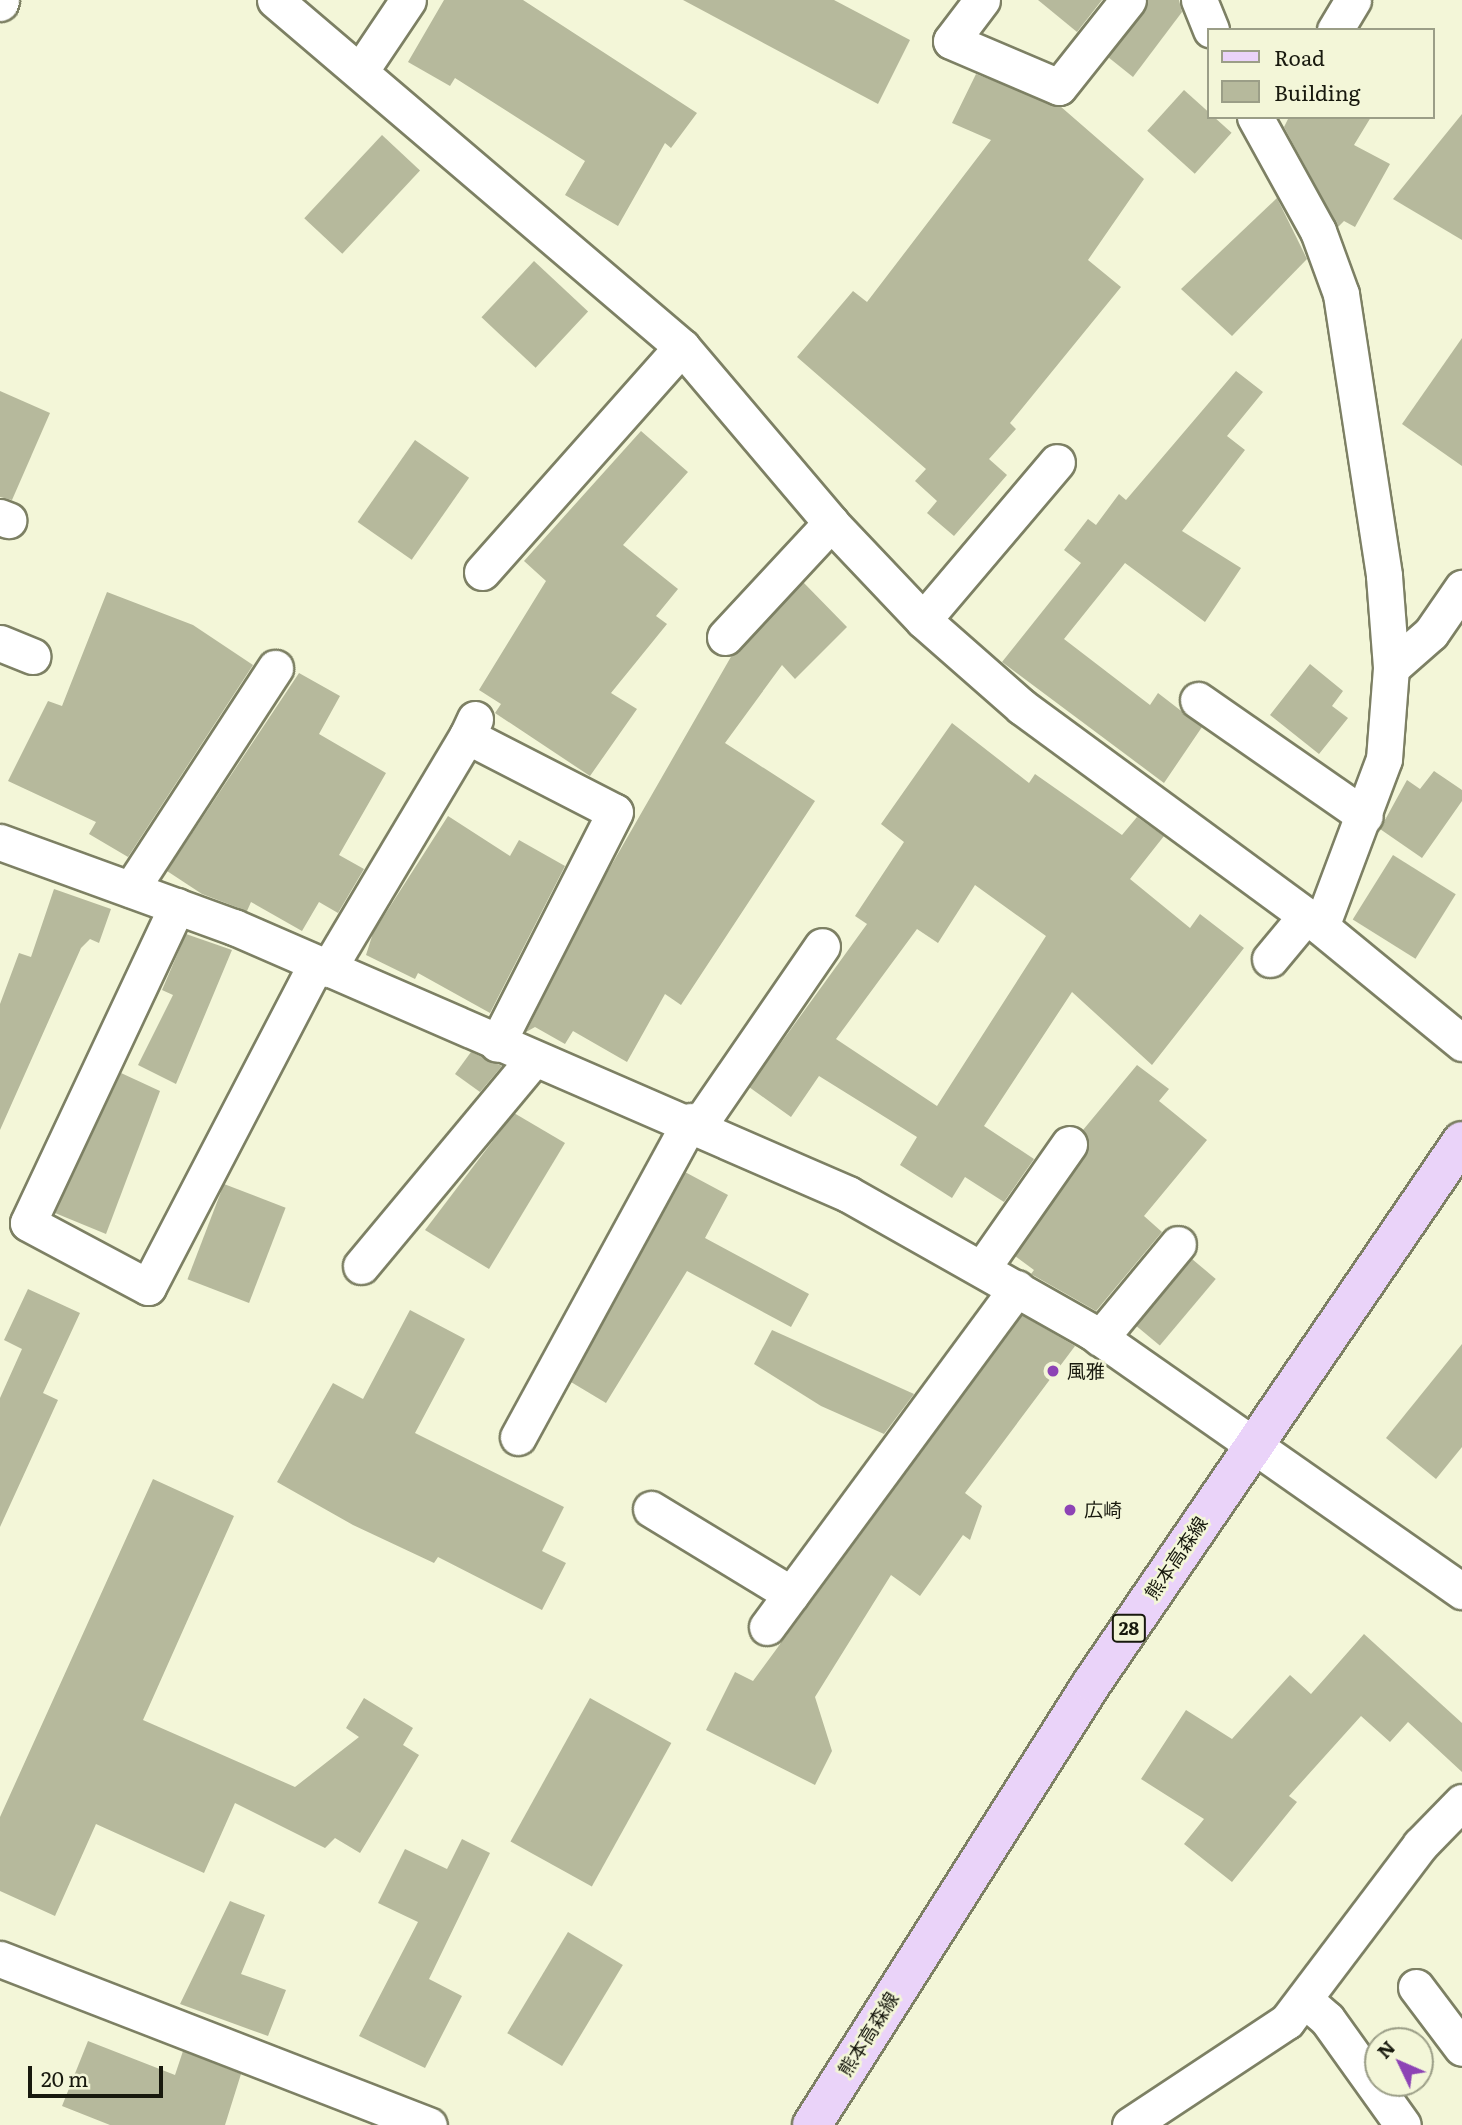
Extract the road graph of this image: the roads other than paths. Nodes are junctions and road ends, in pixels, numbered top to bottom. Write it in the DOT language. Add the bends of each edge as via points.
graph roads {
  1 [pos="275,0"];
  2 [pos="408,0"];
  3 [pos="982,0"];
  4 [pos="1128,0"];
  5 [pos="1199,0"];
  6 [pos="1353,0"];
  7 [pos="1210,28"];
  8 [pos="1336,28"];
  9 [pos="361,70"];
  10 [pos="1268,125"];
  11 [pos="682,347"];
  12 [pos="1057,462"];
  13 [pos="831,523"];
  14 [pos="482,572"];
  15 [pos="1462,588"];
  16 [pos="923,620"];
  17 [pos="725,637"];
  18 [pos="0,643"];
  19 [pos="33,656"];
  20 [pos="275,668"];
  21 [pos="1391,668"];
  22 [pos="1198,700"];
  23 [pos="1365,816"];
  24 [pos="0,842"];
  25 [pos="131,889"];
  26 [pos="177,906"];
  27 [pos="1313,922"];
  28 [pos="822,946"];
  29 [pos="1270,959"];
  30 [pos="322,966"];
  31 [pos="1462,1043"];
  32 [pos="496,1044"];
  33 [pos="532,1060"];
  34 [pos="694,1123"];
  35 [pos="1462,1141"];
  36 [pos="1069,1144"];
  37 [pos="1178,1244"];
  38 [pos="361,1266"];
  39 [pos="983,1267"];
  40 [pos="1017,1287"];
  41 [pos="1100,1338"];
  42 [pos="518,1437"];
  43 [pos="1251,1447"];
  44 [pos="652,1509"];
  45 [pos="1462,1591"];
  46 [pos="791,1594"];
  47 [pos="767,1627"];
  48 [pos="1462,1802"];
  49 [pos="0,1959"];
  50 [pos="1416,1987"];
  51 [pos="1305,2000"];
  52 [pos="1461,2045"];
  53 [pos="429,2125"];
  54 [pos="812,2125"];
  55 [pos="1130,2125"];
  56 [pos="1403,2125"];
  1 -- 9 [label="street"];
  2 -- 9 [label="street"];
  3 -- 4 [label="street" via="950,41 1059,87"];
  5 -- 7 [label="street"];
  6 -- 8 [label="street"];
  9 -- 11 [label="street"];
  10 -- 21 [label="street" via="1318,231 1341,294 1384,576"];
  11 -- 13 [label="street"];
  11 -- 14 [label="street"];
  12 -- 16 [label="street"];
  13 -- 16 [label="street"];
  13 -- 17 [label="street"];
  15 -- 21 [label="street" via="1431,633"];
  16 -- 27 [label="street" via="1022,707"];
  18 -- 19 [label="street"];
  20 -- 25 [label="street"];
  21 -- 23 [label="street" via="1384,759"];
  22 -- 23 [label="street"];
  23 -- 27 [label="street"];
  24 -- 25 [label="street"];
  25 -- 26 [label="street"];
  26 -- 30 [label="street"];
  26 -- 30 [label="street" via="28,1223 148,1287"];
  27 -- 29 [label="street"];
  27 -- 31 [label="street"];
  28 -- 34 [label="street"];
  30 -- 32 [label="street"];
  30 -- 32 [label="street" via="471,728 615,812"];
  32 -- 33 [label="street"];
  33 -- 34 [label="street"];
  33 -- 38 [label="street"];
  34 -- 39 [label="street"];
  34 -- 42 [label="street"];
  35 -- 43 [label="main road, 熊本高森線 / 28"];
  36 -- 39 [label="street"];
  37 -- 41 [label="street"];
  39 -- 40 [label="street"];
  40 -- 41 [label="street"];
  40 -- 46 [label="street"];
  41 -- 43 [label="street"];
  43 -- 45 [label="street"];
  43 -- 54 [label="main road, 熊本高森線 / 28" via="974,1865"];
  44 -- 46 [label="street"];
  46 -- 47 [label="street"];
  48 -- 51 [label="street" via="1364,1917"];
  49 -- 53 [label="street"];
  50 -- 52 [label="street"];
  51 -- 55 [label="street" via="1264,2040"];
  51 -- 56 [label="street" via="1326,2019"];
}
